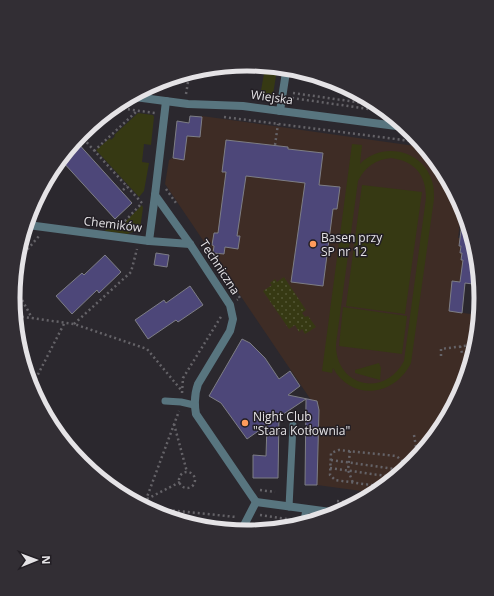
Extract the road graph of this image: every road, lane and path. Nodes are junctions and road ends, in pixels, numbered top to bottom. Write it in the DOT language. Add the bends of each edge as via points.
graph roads {
  1 [pos="286,74"];
  2 [pos="188,79"];
  3 [pos="289,93"];
  4 [pos="186,94"];
  5 [pos="140,98"];
  6 [pos="292,98"];
  7 [pos="166,101"];
  8 [pos="363,103"];
  9 [pos="122,109"];
  10 [pos="374,110"];
  11 [pos="138,111"];
  12 [pos="280,111"];
  13 [pos="218,116"];
  14 [pos="164,124"];
  15 [pos="278,124"];
  16 [pos="396,126"];
  17 [pos="83,139"];
  18 [pos="412,141"];
  19 [pos="275,145"];
  20 [pos="94,151"];
  21 [pos="105,163"];
  22 [pos="101,166"];
  23 [pos="163,184"];
  24 [pos="127,186"];
  25 [pos="123,190"];
  26 [pos="155,195"];
  27 [pos="180,210"];
  28 [pos="32,226"];
  29 [pos="114,226"];
  30 [pos="42,232"];
  31 [pos="149,241"];
  32 [pos="138,244"];
  33 [pos="190,244"];
  34 [pos="24,253"];
  35 [pos="236,292"];
  36 [pos="20,296"];
  37 [pos="230,305"];
  38 [pos="222,311"];
  39 [pos="20,316"];
  40 [pos="32,318"];
  41 [pos="65,322"];
  42 [pos="74,324"];
  43 [pos="469,345"];
  44 [pos="460,346"];
  45 [pos="462,353"];
  46 [pos="442,356"];
  47 [pos="35,380"];
  48 [pos="182,391"];
  49 [pos="165,401"];
  50 [pos="181,402"];
  51 [pos="194,405"];
  52 [pos="174,424"];
  53 [pos="293,425"];
  54 [pos="414,435"];
  55 [pos="419,447"];
  56 [pos="350,451"];
  57 [pos="330,460"];
  58 [pos="349,462"];
  59 [pos="404,462"];
  60 [pos="330,468"];
  61 [pos="397,469"];
  62 [pos="348,470"];
  63 [pos="187,472"];
  64 [pos="387,476"];
  65 [pos="180,482"];
  66 [pos="353,483"];
  67 [pos="375,486"];
  68 [pos="256,490"];
  69 [pos="291,495"];
  70 [pos="146,500"];
  71 [pos="330,500"];
  72 [pos="256,502"];
  73 [pos="347,502"];
  74 [pos="289,507"];
  75 [pos="306,509"];
  76 [pos="165,510"];
  77 [pos="325,511"];
  78 [pos="241,513"];
  79 [pos="256,514"];
  80 [pos="238,517"];
  81 [pos="305,517"];
  82 [pos="295,520"];
  83 [pos="235,523"];
  84 [pos="244,525"];
  1 -- 12 [label="street"];
  2 -- 4 [label="path"];
  3 -- 8 [label="path"];
  5 -- 7 [label="street, Wiejska"];
  6 -- 10 [label="path"];
  7 -- 12 [label="street, Wiejska"];
  7 -- 14 [label="street"];
  9 -- 11 [label="path"];
  11 -- 14 [label="path" via="157,113 156,123"];
  11 -- 20 [label="path"];
  12 -- 16 [label="street, Wiejska"];
  13 -- 15 [label="path"];
  14 -- 26 [label="street"];
  15 -- 18 [label="path"];
  15 -- 19 [label="path"];
  17 -- 20 [label="path"];
  20 -- 21 [label="path"];
  21 -- 22 [label="path"];
  21 -- 24 [label="path"];
  23 -- 27 [label="path"];
  24 -- 25 [label="path"];
  24 -- 29 [label="path" via="142,203 125,221"];
  26 -- 31 [label="street, Chemików"];
  26 -- 33 [label="street, Techniczna"];
  28 -- 31 [label="street, Chemików"];
  30 -- 34 [label="path"];
  31 -- 33 [label="street"];
  32 -- 42 [label="path" via="131,272"];
  33 -- 37 [label="street, Techniczna"];
  35 -- 37 [label="path" via="240,298"];
  36 -- 40 [label="path"];
  37 -- 51 [label="street, Techniczna" via="233,319 230,331 198,384"];
  38 -- 48 [label="path" via="221,317 183,378"];
  39 -- 40 [label="path"];
  40 -- 41 [label="path"];
  41 -- 42 [label="path"];
  41 -- 47 [label="path"];
  42 -- 48 [label="path" via="147,349"];
  43 -- 44 [label="path"];
  44 -- 45 [label="path"];
  44 -- 46 [label="path" via="441,349"];
  48 -- 50 [label="path"];
  49 -- 50 [label="lane"];
  50 -- 51 [label="lane"];
  50 -- 52 [label="path"];
  51 -- 72 [label="street" via="196,414"];
  52 -- 63 [label="path"];
  52 -- 70 [label="path"];
  53 -- 69 [label="lane"];
  54 -- 55 [label="path" via="416,447"];
  56 -- 57 [label="path" via="335,450"];
  56 -- 58 [label="path"];
  56 -- 59 [label="path" via="396,456"];
  57 -- 58 [label="path"];
  57 -- 60 [label="path"];
  58 -- 61 [label="path"];
  58 -- 62 [label="path"];
  60 -- 62 [label="path"];
  60 -- 66 [label="path" via="330,475 335,480"];
  62 -- 64 [label="path"];
  62 -- 66 [label="path"];
  63 -- 65 [label="path" via="180,477"];
  63 -- 65 [label="path" via="194,475 195,483 188,488"];
  65 -- 70 [label="path"];
  66 -- 67 [label="path"];
  68 -- 69 [label="path"];
  69 -- 74 [label="lane"];
  71 -- 73 [label="path"];
  72 -- 74 [label="street"];
  72 -- 84 [label="street"];
  74 -- 75 [label="street"];
  75 -- 77 [label="street"];
  75 -- 81 [label="lane"];
  76 -- 80 [label="path"];
  78 -- 80 [label="path"];
  79 -- 82 [label="path"];
  80 -- 83 [label="path"];
}
